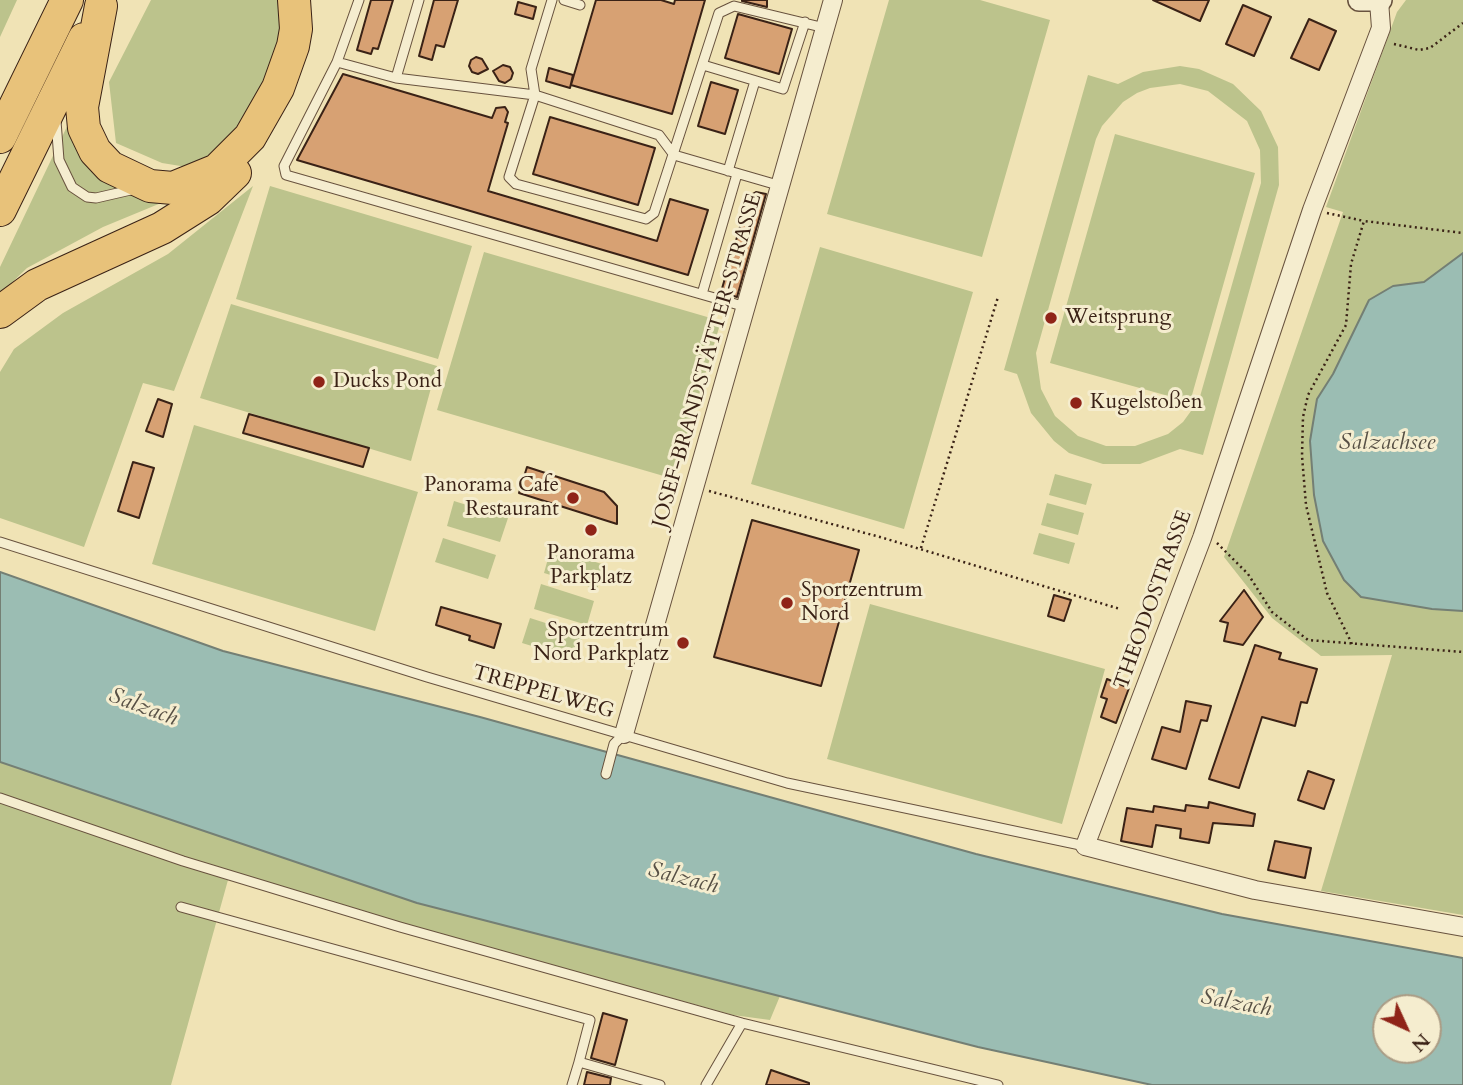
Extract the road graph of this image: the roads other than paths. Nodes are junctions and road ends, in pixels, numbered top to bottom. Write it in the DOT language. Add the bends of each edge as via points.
graph roads {
  1 [pos="67,0"];
  2 [pos="294,0"];
  3 [pos="317,0"];
  4 [pos="359,0"];
  5 [pos="419,0"];
  6 [pos="552,0"];
  7 [pos="564,0"];
  8 [pos="833,0"];
  9 [pos="1373,0"];
  10 [pos="102,3"];
  11 [pos="580,5"];
  12 [pos="804,22"];
  13 [pos="827,29"];
  14 [pos="337,62"];
  15 [pos="703,65"];
  16 [pos="396,78"];
  17 [pos="755,81"];
  18 [pos="535,95"];
  19 [pos="55,99"];
  20 [pos="0,137"];
  21 [pos="674,155"];
  22 [pos="733,172"];
  23 [pos="150,186"];
  24 [pos="781,186"];
  25 [pos="0,211"];
  26 [pos="702,295"];
  27 [pos="746,307"];
  28 [pos="0,312"];
  29 [pos="0,542"];
  30 [pos="624,734"];
  31 [pos="606,774"];
  32 [pos="0,798"];
  33 [pos="1085,846"];
  34 [pos="181,906"];
  35 [pos="1463,927"];
  36 [pos="742,1023"];
  37 [pos="579,1062"];
  38 [pos="572,1085"];
  39 [pos="660,1085"];
  40 [pos="706,1085"];
  41 [pos="998,1085"];
  1 -- 20 [label="highway"];
  2 -- 23 [label="highway" via="293,46 278,88 250,137 225,163 199,180 173,188"];
  3 -- 28 [label="highway" via="294,87 266,137 233,176 208,199 162,228 37,285"];
  4 -- 14 [label="lane"];
  5 -- 16 [label="lane"];
  6 -- 18 [label="lane" via="531,69"];
  7 -- 11 [label="lane"];
  8 -- 13 [label="street, JOSEF-BRANDSTÄTTER-STRASSE"];
  9 -- 33 [label="street, THEODOSTRASSE" via="1381,28 1312,210 1202,538"];
  10 -- 19 [label="highway"];
  10 -- 23 [label="highway" via="82,107 84,128 95,151 110,167"];
  12 -- 13 [label="lane"];
  12 -- 15 [label="lane" via="734,6 719,13"];
  12 -- 17 [label="lane" via="783,89"];
  13 -- 24 [label="street, JOSEF-BRANDSTÄTTER-STRASSE"];
  14 -- 16 [label="lane"];
  14 -- 26 [label="lane" via="284,166 286,175"];
  15 -- 17 [label="lane"];
  15 -- 21 [label="lane"];
  16 -- 18 [label="lane"];
  17 -- 22 [label="lane"];
  18 -- 21 [label="lane" via="659,135"];
  18 -- 21 [label="lane" via="509,177 516,184 646,219 654,213"];
  19 -- 23 [label="lane" via="59,160 72,187 96,198"];
  19 -- 25 [label="highway"];
  21 -- 22 [label="lane"];
  22 -- 24 [label="lane"];
  22 -- 26 [label="lane"];
  24 -- 27 [label="street, JOSEF-BRANDSTÄTTER-STRASSE"];
  26 -- 27 [label="lane"];
  27 -- 30 [label="street, JOSEF-BRANDSTÄTTER-STRASSE"];
  29 -- 30 [label="lane, TREPPELWEG" via="426,677"];
  30 -- 31 [label="lane" via="614,744"];
  30 -- 33 [label="lane, TREPPELWEG" via="787,783"];
  32 -- 36 [label="lane" via="183,861 400,927"];
  33 -- 35 [label="street" via="1255,890"];
  34 -- 37 [label="lane" via="590,1020"];
  36 -- 40 [label="lane"];
  36 -- 41 [label="lane"];
  37 -- 38 [label="lane"];
  37 -- 39 [label="lane"];
}
